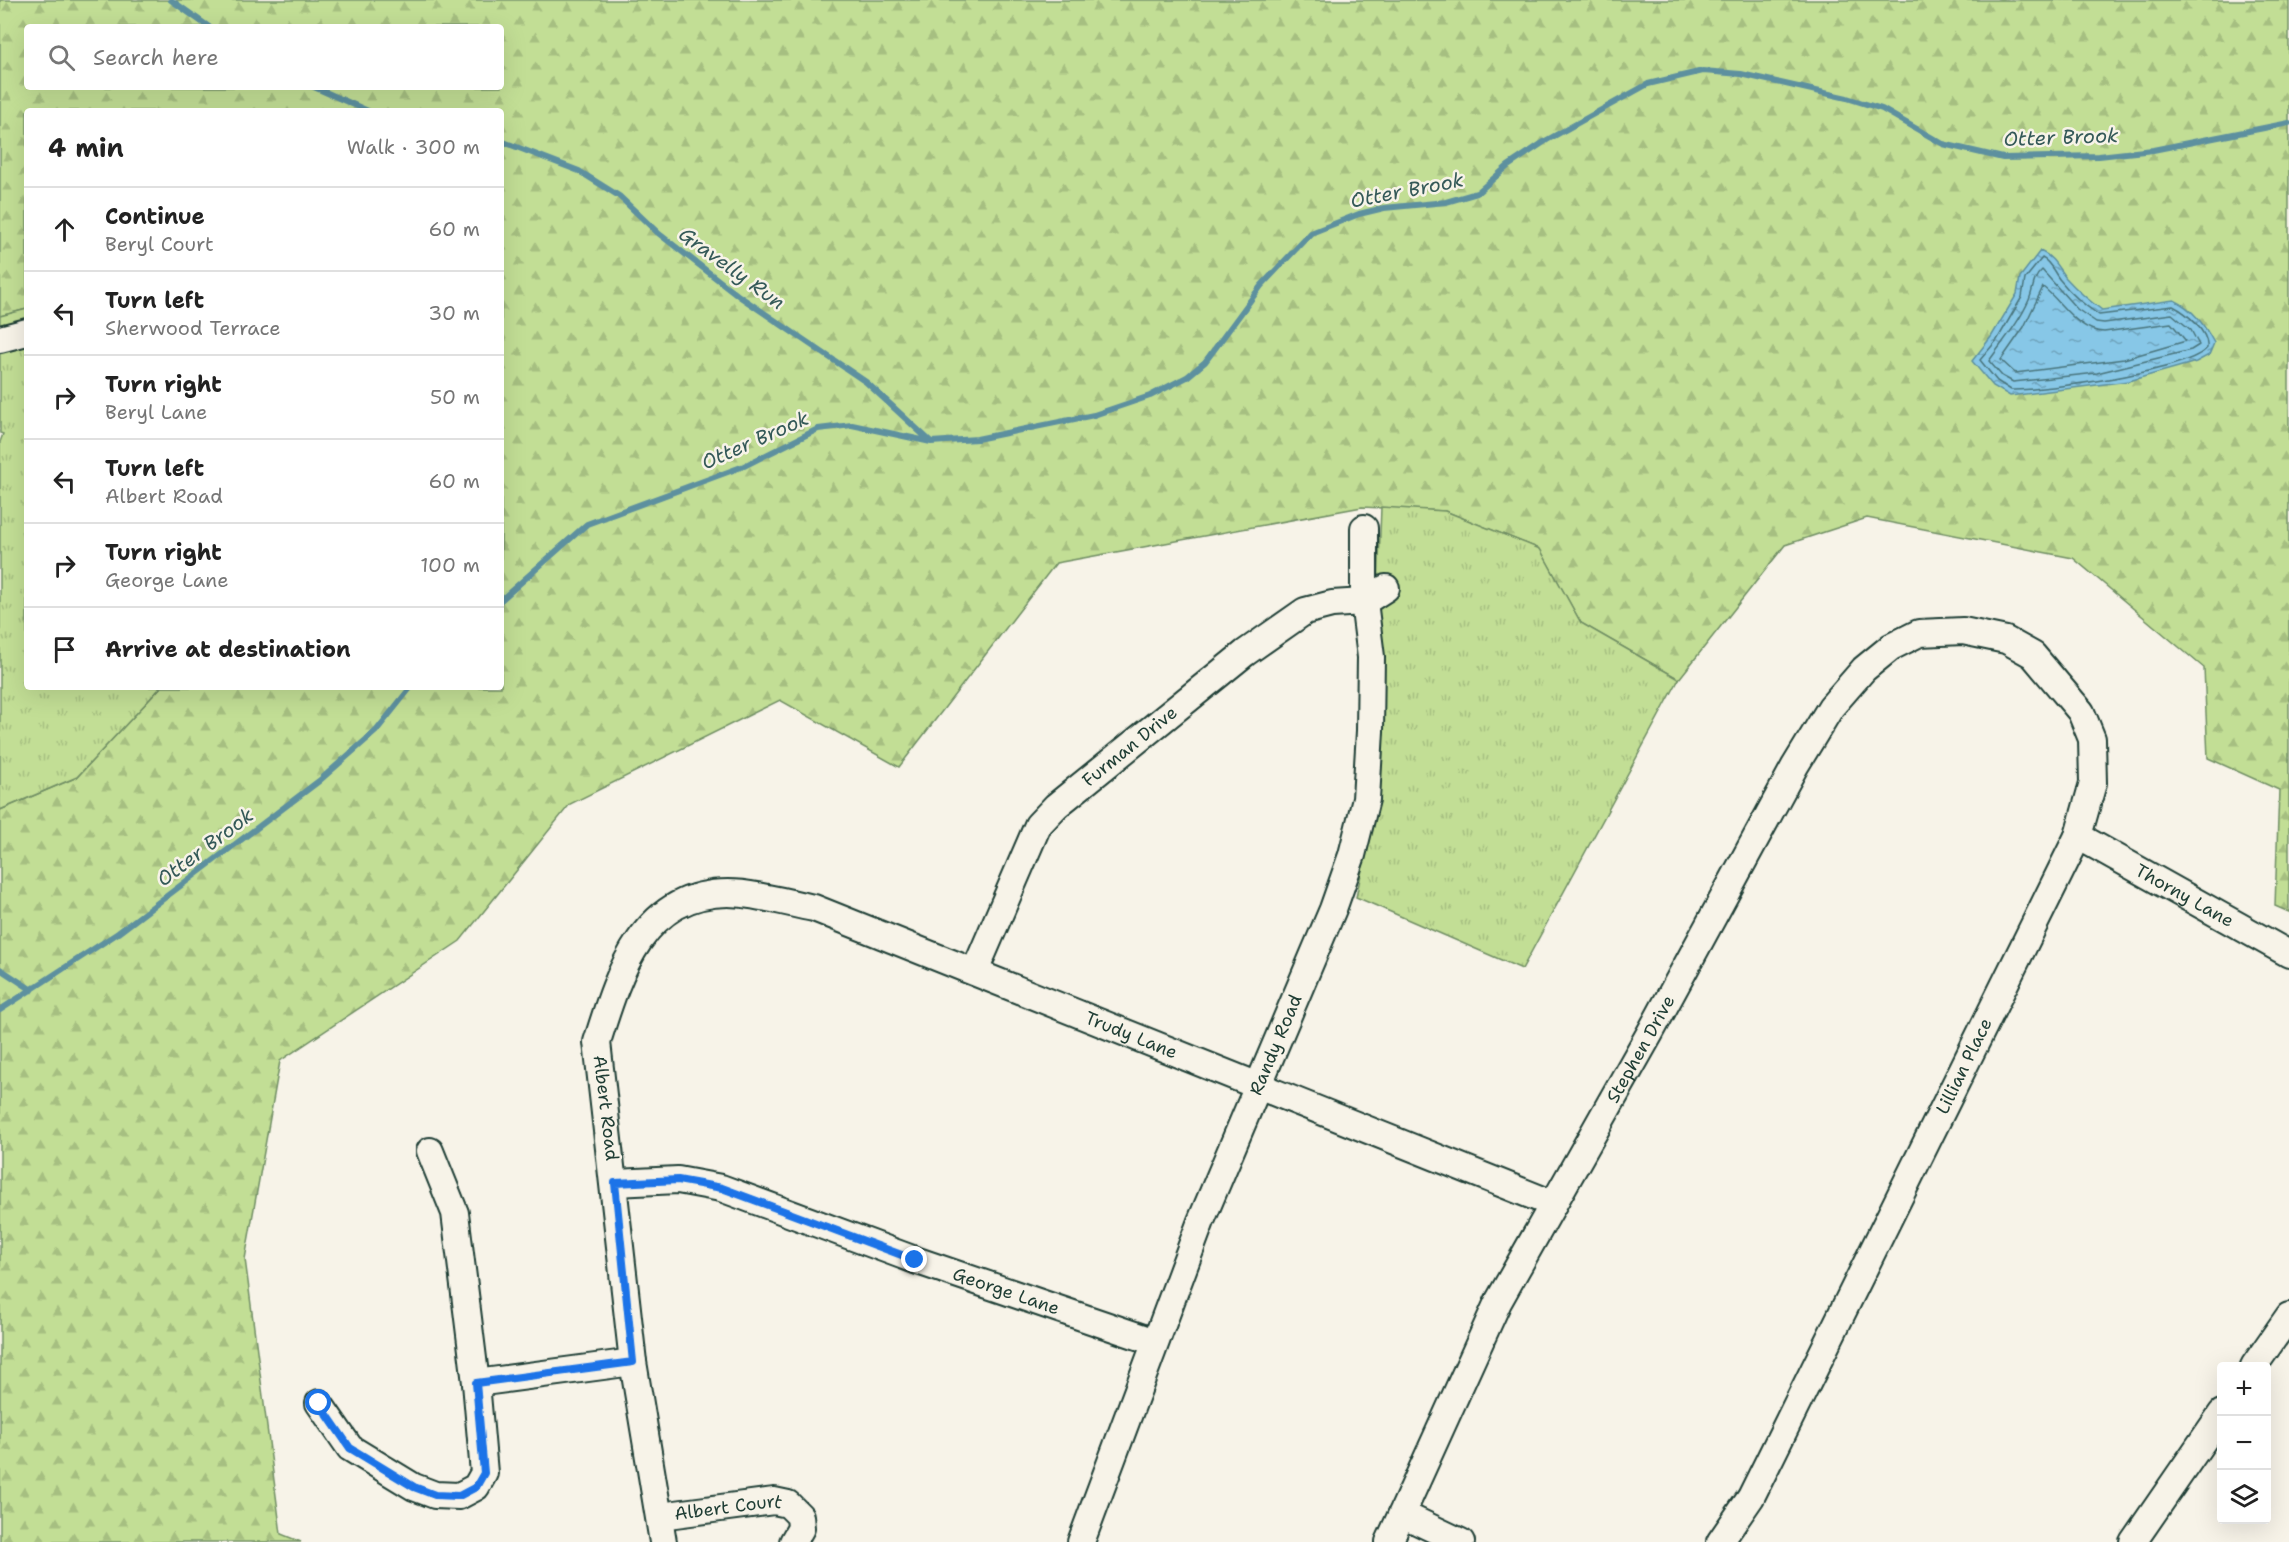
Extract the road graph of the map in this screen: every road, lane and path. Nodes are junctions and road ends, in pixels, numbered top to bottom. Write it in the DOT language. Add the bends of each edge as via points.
graph roads {
  1 [pos="24,333"];
  2 [pos="0,339"];
  3 [pos="1364,528"];
  4 [pos="1386,588"];
  5 [pos="1364,602"];
  6 [pos="1963,631"];
  7 [pos="2078,836"];
  8 [pos="703,897"];
  9 [pos="2289,954"];
  10 [pos="975,971"];
  11 [pos="1257,1086"];
  12 [pos="430,1151"];
  13 [pos="615,1183"];
  14 [pos="1553,1204"];
  15 [pos="2289,1316"];
  16 [pos="1155,1342"];
  17 [pos="633,1362"];
  18 [pos="2257,1362"];
  19 [pos="476,1383"];
  20 [pos="319,1403"];
  21 [pos="2220,1416"];
  22 [pos="1402,1515"];
  23 [pos="660,1516"];
  24 [pos="663,1542"];
  25 [pos="793,1542"];
  26 [pos="1081,1542"];
  27 [pos="1389,1542"];
  28 [pos="1461,1542"];
  29 [pos="1720,1542"];
  30 [pos="2133,1542"];
  1 -- 2 [label="street"];
  3 -- 5 [label="street, Randy Road"];
  4 -- 5 [label="street"];
  5 -- 10 [label="street, Furman Drive" via="1305,611 1245,653 1056,806 1038,825"];
  5 -- 11 [label="street, Randy Road" via="1371,657 1366,799 1333,909"];
  6 -- 7 [label="street, Lillian Place" via="2006,640 2033,655 2080,712 2092,739 2093,783"];
  6 -- 14 [label="street, Stephen Drive" via="1919,633 1891,647 1864,669 1831,707"];
  7 -- 9 [label="street, Thorny Lane"];
  7 -- 29 [label="street, Lillian Place" via="1751,1497"];
  8 -- 10 [label="street, Trudy Lane" via="728,893 814,908"];
  8 -- 13 [label="street, Albert Road" via="690,898 650,924 630,952 612,993 597,1042"];
  10 -- 11 [label="street, Trudy Lane"];
  11 -- 14 [label="street, Trudy Lane"];
  11 -- 16 [label="street, Randy Road"];
  12 -- 19 [label="street" via="455,1213"];
  13 -- 16 [label="street, George Lane" via="678,1180 722,1188 915,1260"];
  13 -- 17 [label="street, Albert Road"];
  14 -- 22 [label="street, Stephen Drive" via="1498,1302"];
  15 -- 18 [label="street"];
  16 -- 26 [label="street, Randy Road"];
  17 -- 19 [label="street"];
  17 -- 23 [label="street, Albert Road"];
  19 -- 20 [label="street" via="484,1473 476,1487 459,1496 435,1495 414,1487 350,1448"];
  21 -- 30 [label="street"];
  22 -- 27 [label="street, Stephen Drive"];
  22 -- 28 [label="street"];
  23 -- 24 [label="street, Albert Road"];
  23 -- 25 [label="street, Albert Court" via="774,1501 788,1504 800,1516 801,1528"];
}
